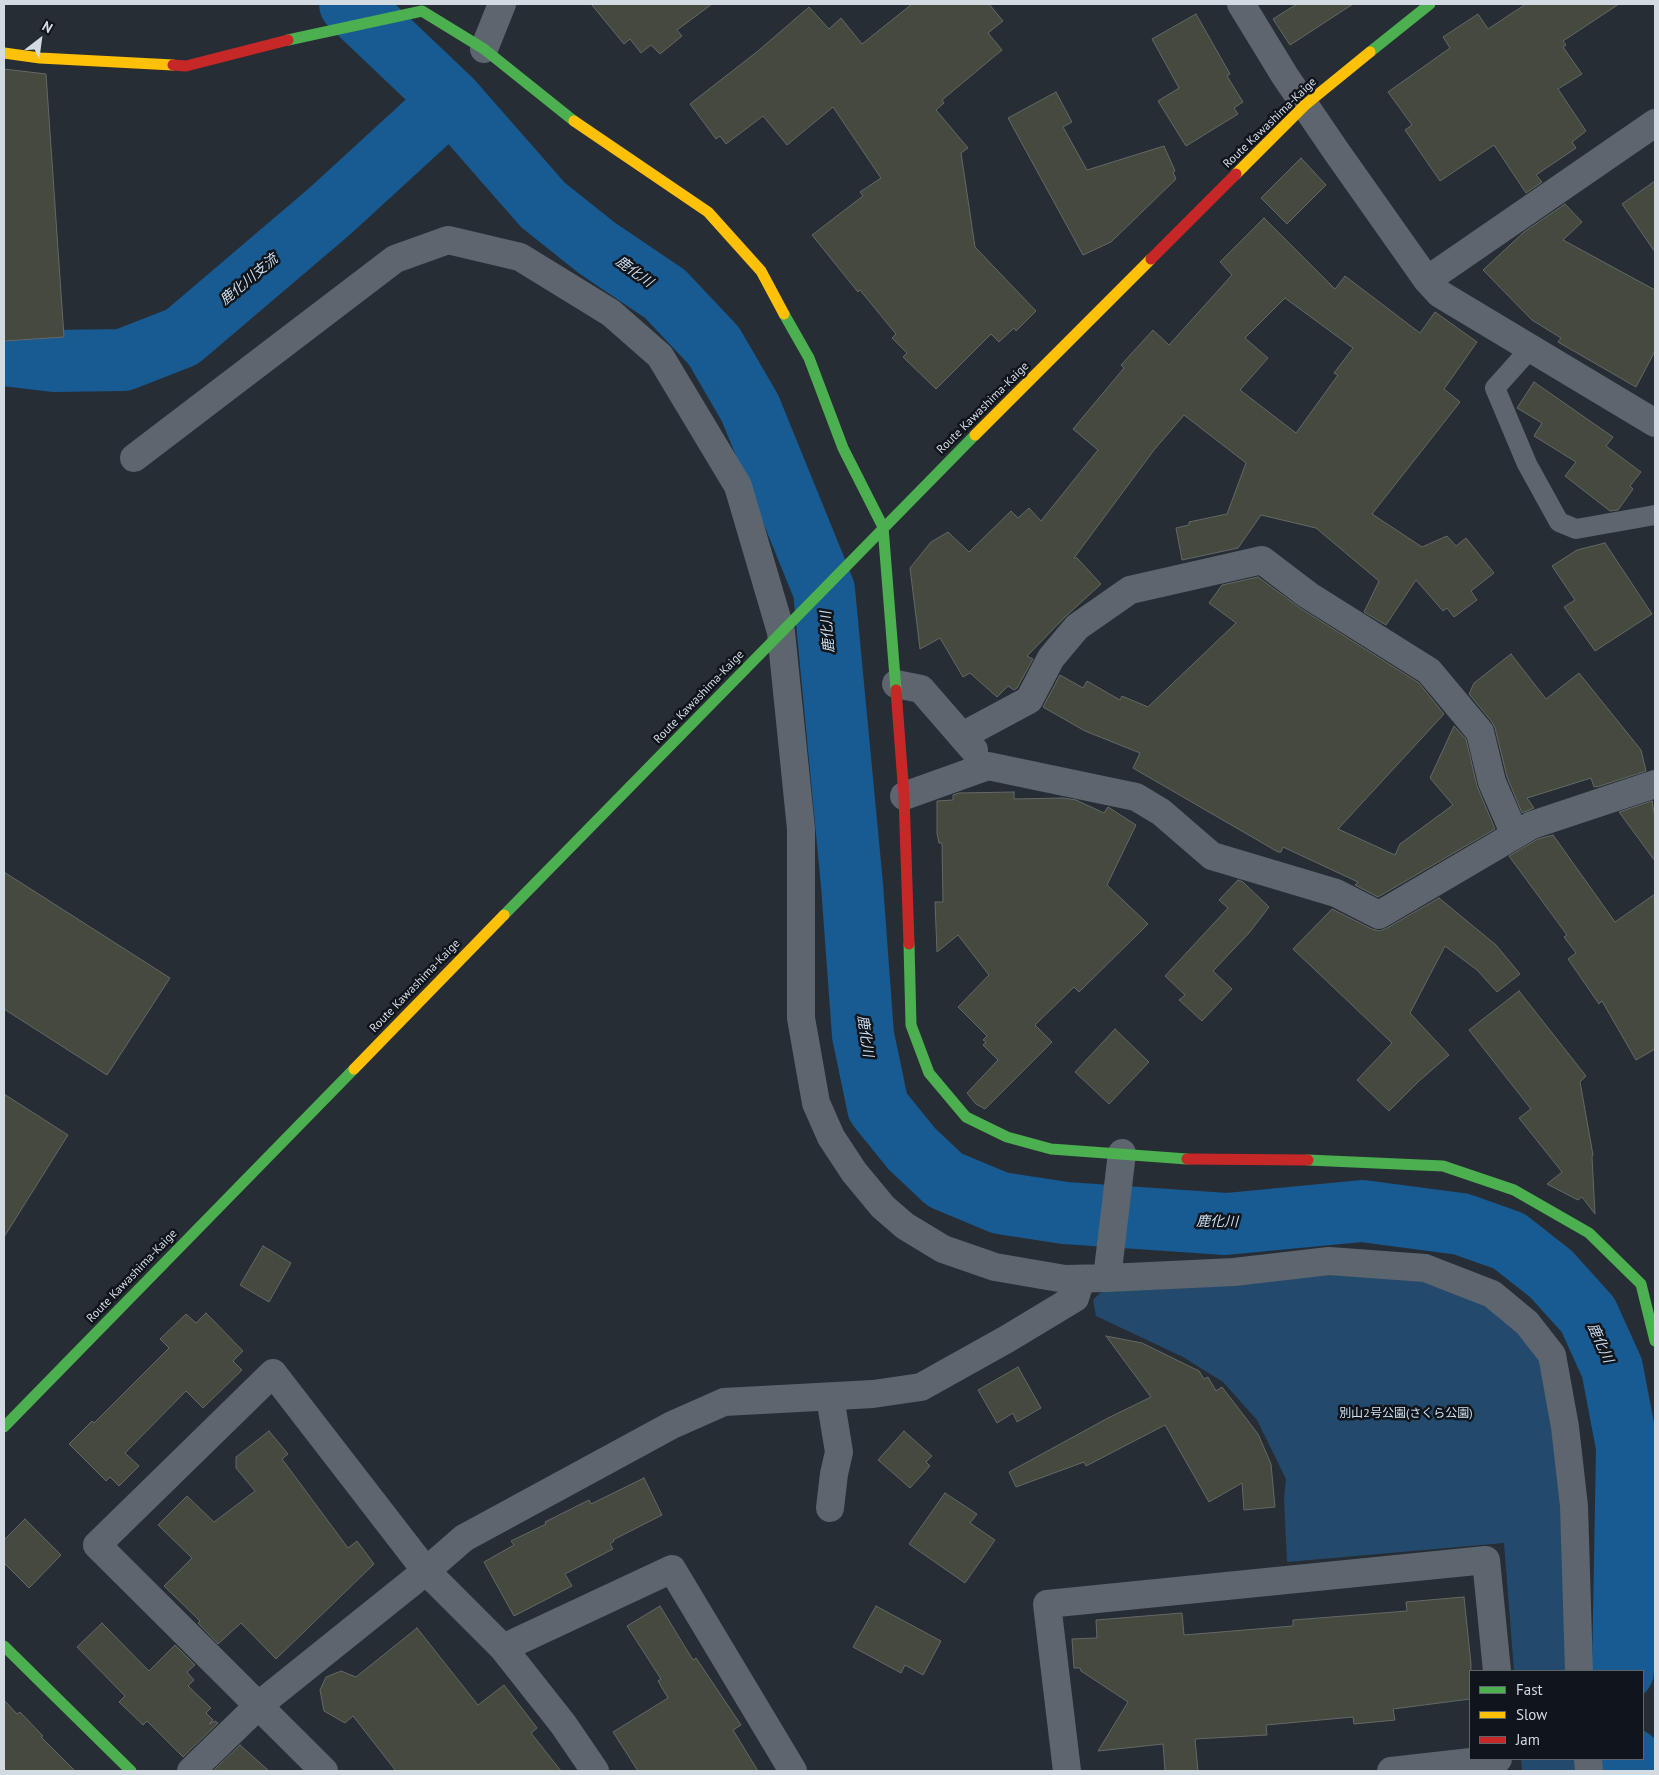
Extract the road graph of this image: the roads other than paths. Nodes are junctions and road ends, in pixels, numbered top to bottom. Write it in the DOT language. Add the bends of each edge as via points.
graph roads {
  1 [pos="502,4"];
  2 [pos="1241,4"];
  3 [pos="1430,4"];
  4 [pos="419,9"];
  5 [pos="484,49"];
  6 [pos="4,53"];
  7 [pos="1305,105"];
  8 [pos="1655,123"];
  9 [pos="1427,280"];
  10 [pos="1530,349"];
  11 [pos="1655,423"];
  12 [pos="134,458"];
  13 [pos="1655,515"];
  14 [pos="883,527"];
  15 [pos="781,632"];
  16 [pos="896,684"];
  17 [pos="962,736"];
  18 [pos="988,766"];
  19 [pos="1655,784"];
  20 [pos="904,796"];
  21 [pos="1515,835"];
  22 [pos="1121,1165"];
  23 [pos="1099,1274"];
  24 [pos="1655,1340"];
  25 [pos="830,1396"];
  26 [pos="4,1427"];
  27 [pos="830,1508"];
  28 [pos="426,1571"];
  29 [pos="4,1646"];
  30 [pos="503,1648"];
  31 [pos="1497,1670"];
  32 [pos="1579,1670"];
  33 [pos="258,1705"];
  34 [pos="1489,1760"];
  35 [pos="131,1771"];
  36 [pos="191,1771"];
  37 [pos="324,1771"];
  38 [pos="594,1771"];
  39 [pos="793,1771"];
  40 [pos="1066,1771"];
  41 [pos="1391,1771"];
  1 -- 5 [label="street"];
  2 -- 7 [label="street"];
  3 -- 7 [label="street, Route Kawashima-Kaige"];
  4 -- 5 [label="street"];
  4 -- 6 [label="street" via="186,66"];
  5 -- 14 [label="street" via="567,116 708,212 761,271 809,358 843,448"];
  7 -- 9 [label="street"];
  7 -- 14 [label="street, Route Kawashima-Kaige"];
  8 -- 9 [label="street"];
  9 -- 10 [label="street" via="1440,294"];
  10 -- 11 [label="street"];
  10 -- 13 [label="lane" via="1495,388 1527,464 1559,522 1576,528"];
  12 -- 15 [label="street" via="395,260 448,240 520,257 611,313 660,356 738,486"];
  14 -- 15 [label="street, Route Kawashima-Kaige"];
  14 -- 16 [label="street"];
  15 -- 23 [label="street" via="801,830 801,1018 816,1103 831,1137 854,1172 883,1206 906,1226 943,1248 994,1267 1065,1279"];
  15 -- 26 [label="street, Route Kawashima-Kaige"];
  16 -- 17 [label="street" via="922,689"];
  16 -- 20 [label="street"];
  17 -- 18 [label="street"];
  17 -- 21 [label="street" via="1029,700 1051,658 1077,627 1130,590 1262,560 1308,595 1429,671 1480,732 1492,782"];
  18 -- 20 [label="street"];
  18 -- 21 [label="street" via="1136,797 1161,812 1212,856 1336,893 1379,916"];
  19 -- 21 [label="street" via="1532,825"];
  20 -- 22 [label="street" via="911,1024 929,1073 966,1118 1007,1137"];
  22 -- 23 [label="street"];
  22 -- 24 [label="street" via="1187,1159 1335,1160 1444,1166 1514,1190 1589,1233 1641,1284"];
  23 -- 25 [label="street" via="1076,1298 921,1387"];
  23 -- 32 [label="street" via="1234,1272 1328,1261 1425,1268 1492,1294 1528,1323 1552,1355 1565,1427 1574,1506"];
  25 -- 27 [label="street" via="839,1452"];
  25 -- 28 [label="street" via="724,1402 672,1425 464,1538"];
  28 -- 30 [label="street"];
  28 -- 33 [label="street"];
  28 -- 33 [label="street" via="273,1373 97,1545"];
  29 -- 35 [label="street"];
  30 -- 38 [label="street" via="563,1724"];
  30 -- 39 [label="street" via="672,1568"];
  31 -- 40 [label="street" via="1486,1560 1047,1604"];
  33 -- 36 [label="street"];
  33 -- 37 [label="street"];
  34 -- 41 [label="street"];
}
